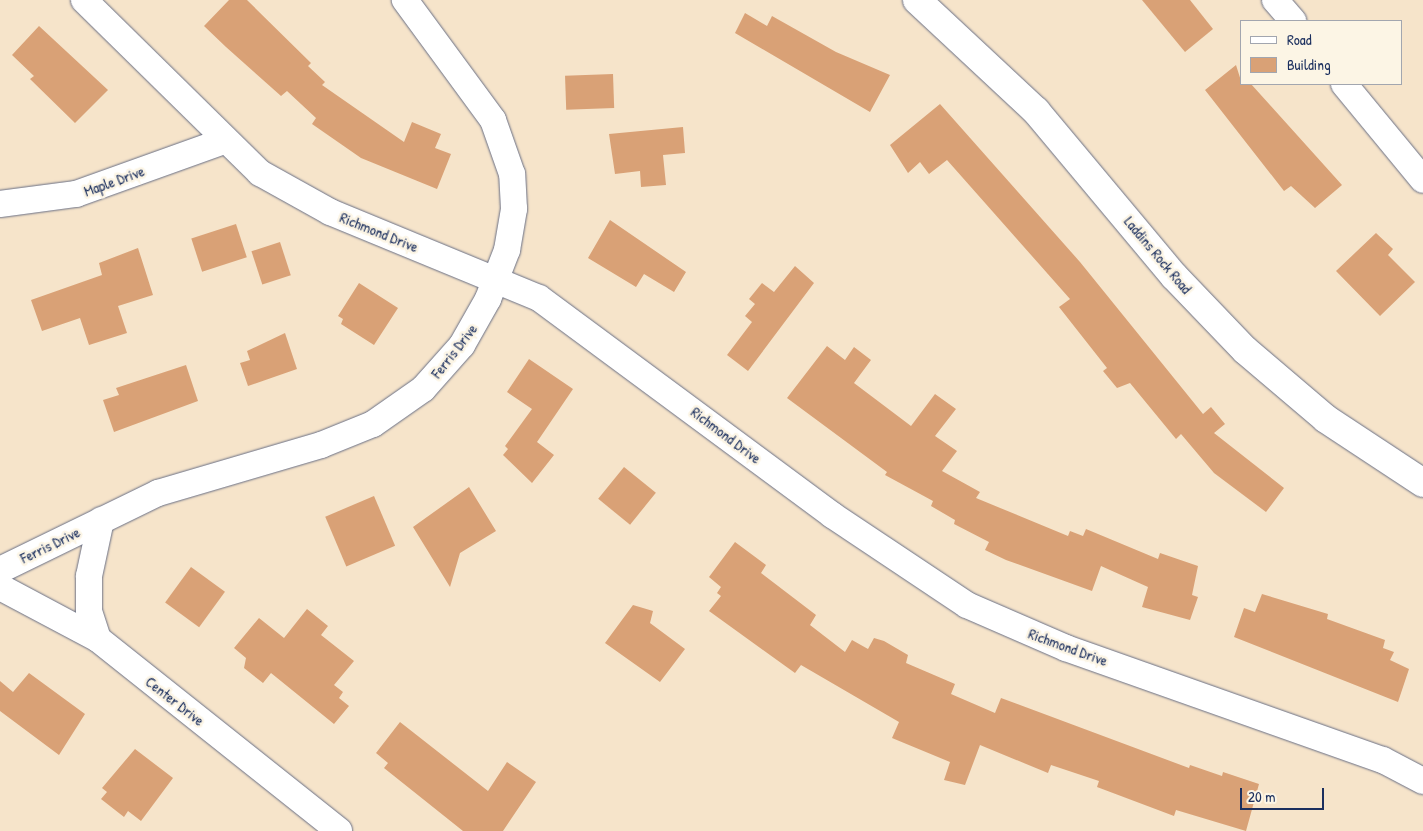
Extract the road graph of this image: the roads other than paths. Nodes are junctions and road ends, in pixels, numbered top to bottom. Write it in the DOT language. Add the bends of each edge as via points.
graph roads {
  1 [pos="84,0"];
  2 [pos="405,0"];
  3 [pos="917,0"];
  4 [pos="1275,0"];
  5 [pos="1292,20"];
  6 [pos="1345,85"];
  7 [pos="224,141"];
  8 [pos="1423,180"];
  9 [pos="0,204"];
  10 [pos="499,278"];
  11 [pos="1423,483"];
  12 [pos="101,520"];
  13 [pos="0,570"];
  14 [pos="0,587"];
  15 [pos="98,639"];
  16 [pos="1423,781"];
  17 [pos="338,831"];
  1 -- 7 [label="street, Richmond Drive"];
  2 -- 10 [label="street, Ferris Drive" via="480,100 503,139 512,174 514,210"];
  3 -- 11 [label="street, Laddins Rock Road" via="1036,111 1174,276 1245,350 1326,420"];
  4 -- 5 [label="street"];
  6 -- 8 [label="street"];
  7 -- 9 [label="street, Maple Drive" via="76,194"];
  7 -- 10 [label="street, Richmond Drive" via="260,173 296,195"];
  10 -- 12 [label="street, Ferris Drive" via="462,345 423,389 389,414 321,444 158,493"];
  10 -- 16 [label="street, Richmond Drive" via="539,298 832,515 967,605 1066,648 1383,760"];
  12 -- 13 [label="street, Ferris Drive"];
  12 -- 15 [label="street, Ferris Drive" via="89,576 89,612"];
  14 -- 15 [label="street, Center Drive"];
  15 -- 17 [label="street, Center Drive"];
}
